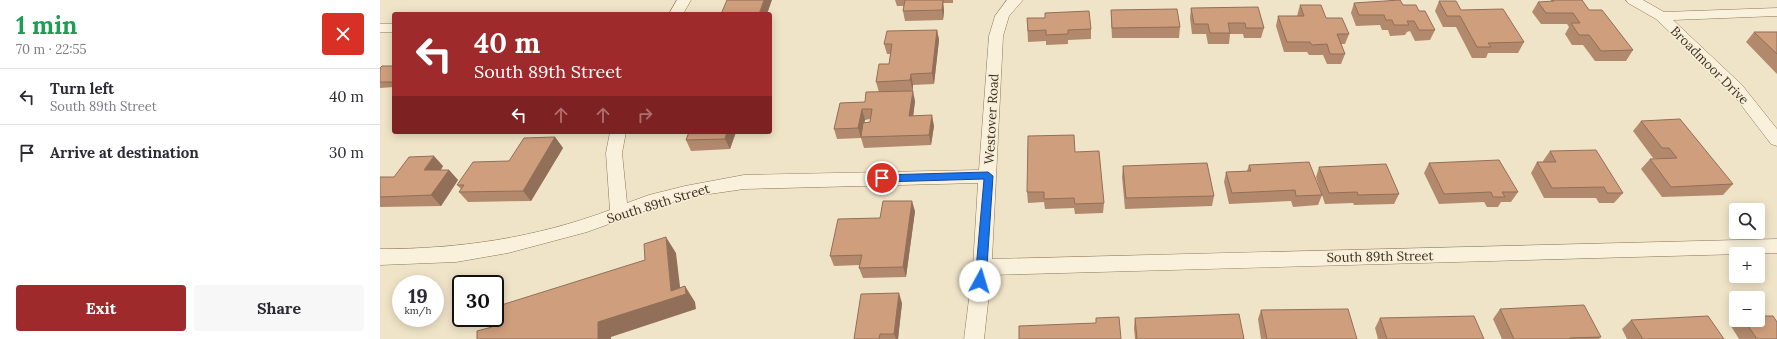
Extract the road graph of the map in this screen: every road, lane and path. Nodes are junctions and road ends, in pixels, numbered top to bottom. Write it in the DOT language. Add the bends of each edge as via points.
graph roads {
  1 [pos="684,0"];
  2 [pos="1016,0"];
  3 [pos="1633,0"];
  4 [pos="677,12"];
  5 [pos="1777,12"];
  6 [pos="1661,16"];
  7 [pos="380,28"];
  8 [pos="392,28"];
  9 [pos="618,134"];
  10 [pos="1777,140"];
  11 [pos="988,176"];
  12 [pos="619,213"];
  13 [pos="1777,246"];
  14 [pos="380,257"];
  15 [pos="982,267"];
  16 [pos="974,339"];
  1 -- 4 [label="street"];
  2 -- 11 [label="street, Westover Road" via="1004,12 996,36"];
  3 -- 6 [label="street, Broadmoor Drive"];
  5 -- 6 [label="street"];
  6 -- 10 [label="street, Broadmoor Drive" via="1737,89"];
  7 -- 8 [label="street"];
  9 -- 12 [label="street" via="614,153"];
  11 -- 12 [label="street, South 89th Street" via="744,182 692,190"];
  11 -- 15 [label="street, Westover Road"];
  12 -- 14 [label="street, South 89th Street" via="580,228 488,250 439,256"];
  13 -- 15 [label="street, South 89th Street"];
  15 -- 16 [label="street, Westover Road"];
}
